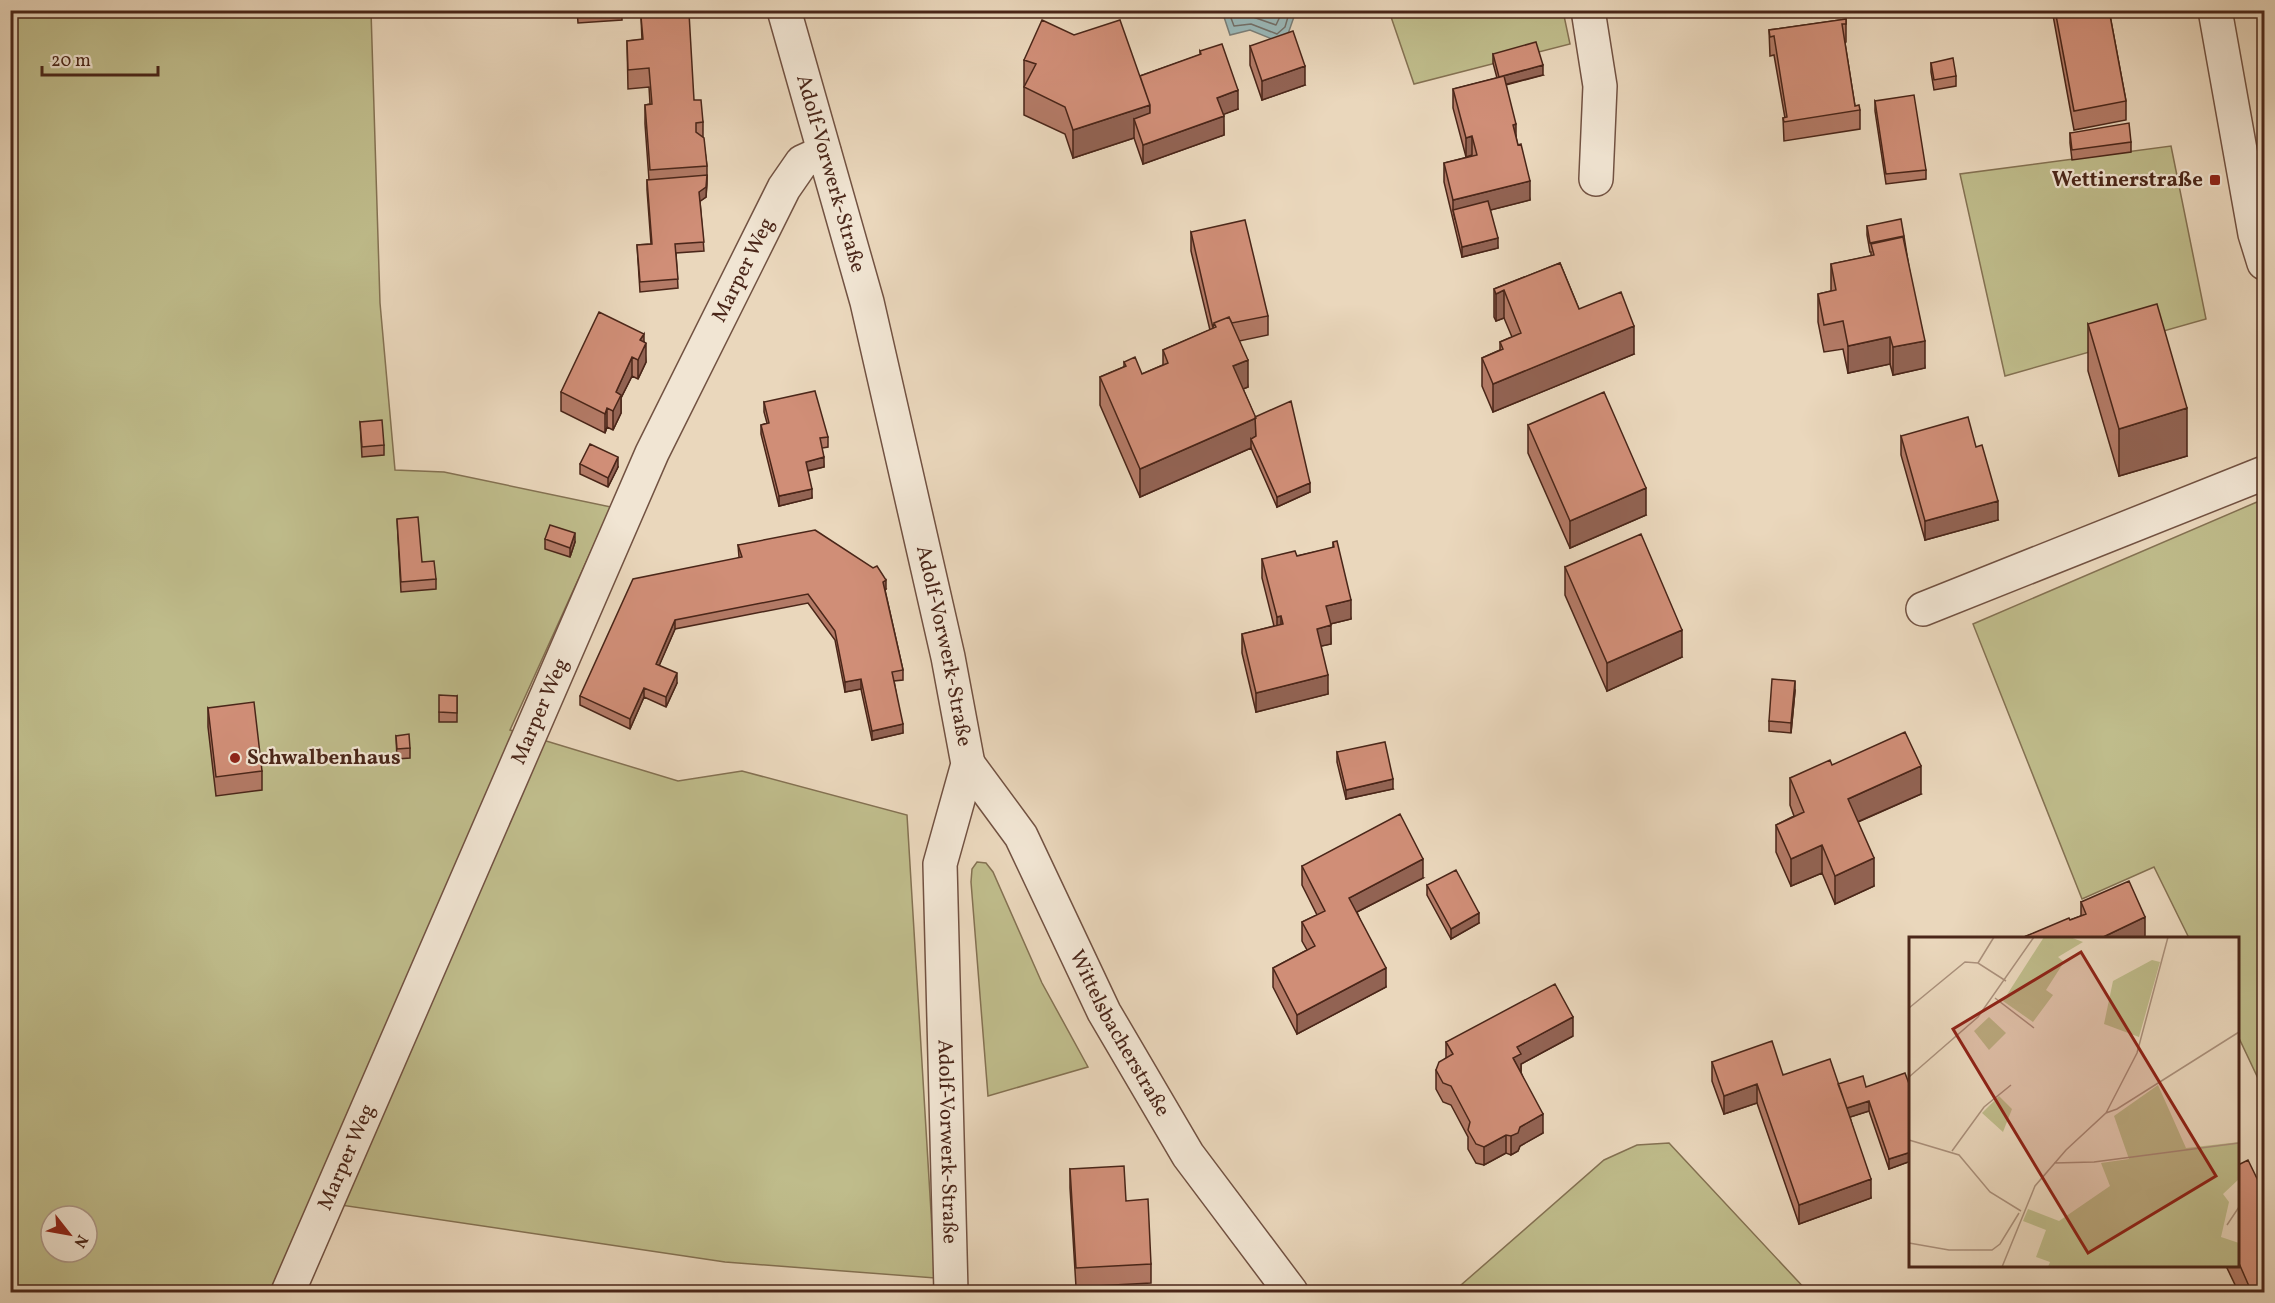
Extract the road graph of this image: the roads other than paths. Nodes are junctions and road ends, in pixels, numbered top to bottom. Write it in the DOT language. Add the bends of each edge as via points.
graph roads {
  1 [pos="784,10"];
  2 [pos="1588,10"];
  3 [pos="2214,10"];
  4 [pos="824,152"];
  5 [pos="1596,179"];
  6 [pos="2265,263"];
  7 [pos="2265,473"];
  8 [pos="1923,609"];
  9 [pos="968,764"];
  10 [pos="288,1293"];
  11 [pos="951,1293"];
  12 [pos="1291,1293"];
  1 -- 4 [label="street, Adolf-Vorwerk-Straße"];
  2 -- 5 [label="street" via="1600,86"];
  3 -- 6 [label="street" via="2253,224"];
  4 -- 9 [label="street, Adolf-Vorwerk-Straße" via="870,314 948,657"];
  4 -- 10 [label="street, Marper Weg" via="802,162 784,188 652,453"];
  7 -- 8 [label="street"];
  9 -- 11 [label="street, Adolf-Vorwerk-Straße" via="940,864"];
  9 -- 12 [label="street, Wittelsbacherstraße" via="1021,836 1104,1012 1188,1155"];
}
